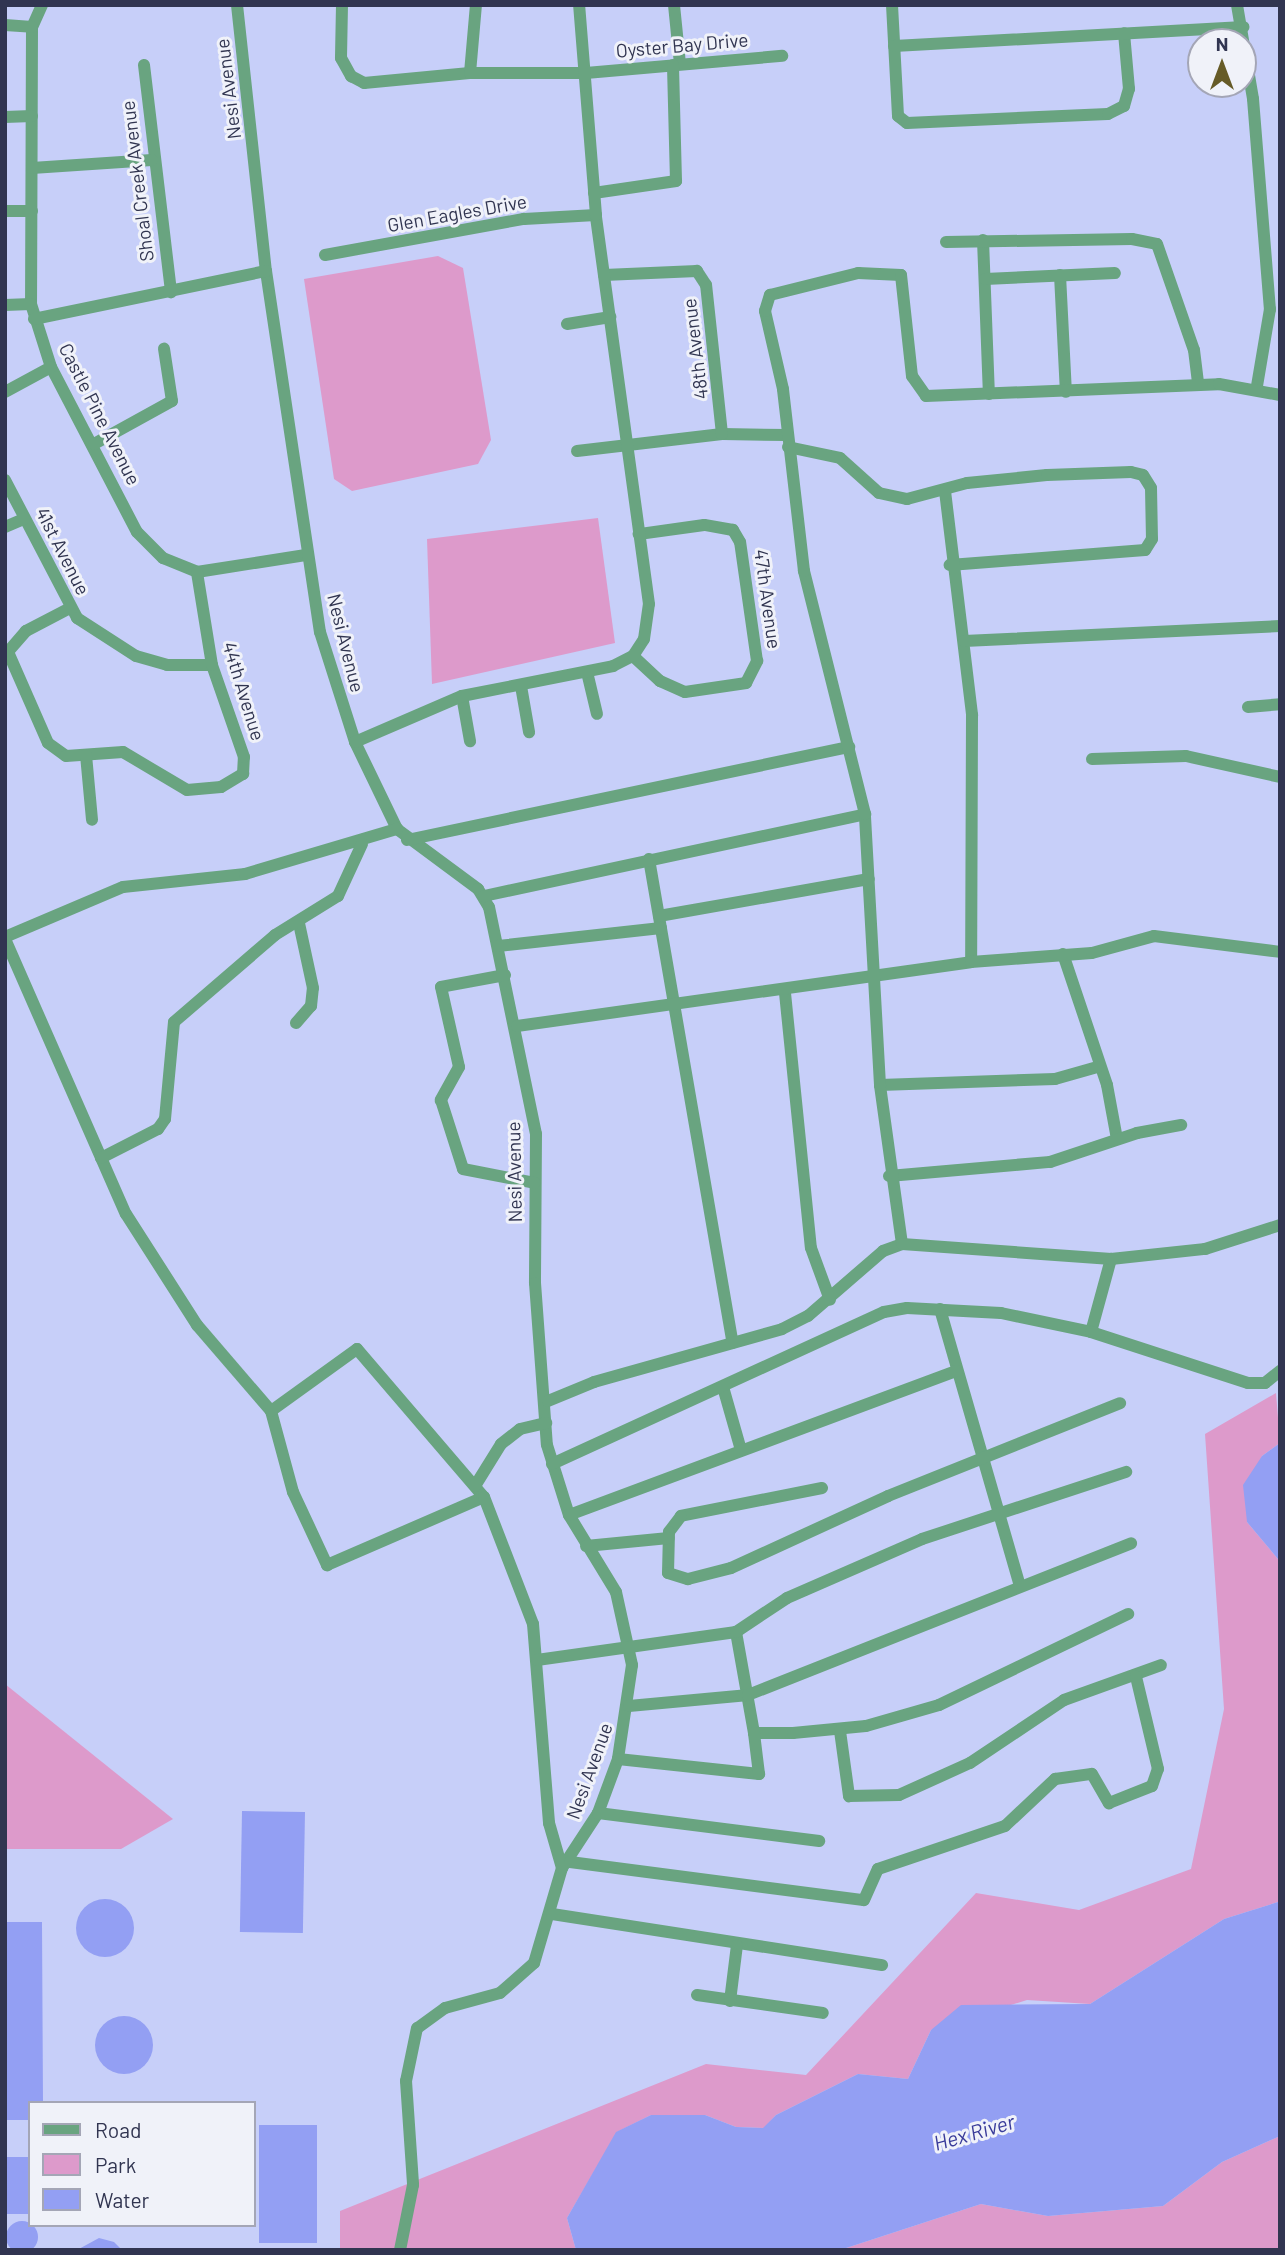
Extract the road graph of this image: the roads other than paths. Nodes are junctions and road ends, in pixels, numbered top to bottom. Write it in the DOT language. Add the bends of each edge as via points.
graph roads {
  1 [pos="41,5"];
  2 [pos="237,5"];
  3 [pos="342,5"];
  4 [pos="476,5"];
  5 [pos="579,5"];
  6 [pos="674,5"];
  7 [pos="892,5"];
  8 [pos="1237,5"];
  9 [pos="5,25"];
  10 [pos="32,27"];
  11 [pos="1243,27"];
  12 [pos="1124,33"];
  13 [pos="894,46"];
  14 [pos="782,56"];
  15 [pos="676,64"];
  16 [pos="144,65"];
  17 [pos="586,72"];
  18 [pos="470,73"];
  19 [pos="32,116"];
  20 [pos="5,117"];
  21 [pos="152,160"];
  22 [pos="32,168"];
  23 [pos="594,192"];
  24 [pos="5,211"];
  25 [pos="32,211"];
  26 [pos="596,215"];
  27 [pos="983,240"];
  28 [pos="946,242"];
  29 [pos="325,255"];
  30 [pos="266,271"];
  31 [pos="1115,273"];
  32 [pos="604,275"];
  33 [pos="1060,275"];
  34 [pos="985,279"];
  35 [pos="171,292"];
  36 [pos="31,304"];
  37 [pos="5,305"];
  38 [pos="610,317"];
  39 [pos="34,319"];
  40 [pos="567,324"];
  41 [pos="164,349"];
  42 [pos="51,367"];
  43 [pos="1198,385"];
  44 [pos="1256,386"];
  45 [pos="5,392"];
  46 [pos="1066,392"];
  47 [pos="989,394"];
  48 [pos="1280,395"];
  49 [pos="722,434"];
  50 [pos="788,441"];
  51 [pos="94,444"];
  52 [pos="628,445"];
  53 [pos="578,451"];
  54 [pos="5,480"];
  55 [pos="945,491"];
  56 [pos="24,519"];
  57 [pos="5,527"];
  58 [pos="639,534"];
  59 [pos="306,555"];
  60 [pos="950,565"];
  61 [pos="197,572"];
  62 [pos="70,608"];
  63 [pos="1280,626"];
  64 [pos="964,640"];
  65 [pos="633,656"];
  66 [pos="212,664"];
  67 [pos="7,666"];
  68 [pos="587,672"];
  69 [pos="521,686"];
  70 [pos="462,696"];
  71 [pos="1280,704"];
  72 [pos="1248,707"];
  73 [pos="597,714"];
  74 [pos="529,732"];
  75 [pos="470,741"];
  76 [pos="355,742"];
  77 [pos="849,747"];
  78 [pos="86,755"];
  79 [pos="1092,759"];
  80 [pos="1280,777"];
  81 [pos="865,814"];
  82 [pos="92,820"];
  83 [pos="397,829"];
  84 [pos="407,840"];
  85 [pos="362,844"];
  86 [pos="649,859"];
  87 [pos="869,879"];
  88 [pos="484,896"];
  89 [pos="660,922"];
  90 [pos="299,923"];
  91 [pos="5,938"];
  92 [pos="498,946"];
  93 [pos="1280,952"];
  94 [pos="1063,954"];
  95 [pos="971,962"];
  96 [pos="505,975"];
  97 [pos="873,981"];
  98 [pos="785,993"];
  99 [pos="678,1005"];
  100 [pos="296,1023"];
  101 [pos="517,1026"];
  102 [pos="1097,1067"];
  103 [pos="880,1085"];
  104 [pos="1181,1125"];
  105 [pos="1117,1139"];
  106 [pos="101,1158"];
  107 [pos="889,1176"];
  108 [pos="535,1183"];
  109 [pos="1280,1225"];
  110 [pos="902,1244"];
  111 [pos="1111,1259"];
  112 [pos="830,1300"];
  113 [pos="940,1309"];
  114 [pos="1091,1332"];
  115 [pos="733,1343"];
  116 [pos="957,1371"];
  117 [pos="1280,1371"];
  118 [pos="723,1387"];
  119 [pos="548,1401"];
  120 [pos="1120,1403"];
  121 [pos="271,1411"];
  122 [pos="546,1423"];
  123 [pos="741,1450"];
  124 [pos="983,1460"];
  125 [pos="552,1464"];
  126 [pos="1126,1472"];
  127 [pos="475,1486"];
  128 [pos="822,1488"];
  129 [pos="484,1497"];
  130 [pos="569,1515"];
  131 [pos="997,1515"];
  132 [pos="668,1538"];
  133 [pos="1131,1543"];
  134 [pos="586,1546"];
  135 [pos="1019,1583"];
  136 [pos="1128,1614"];
  137 [pos="736,1632"];
  138 [pos="629,1646"];
  139 [pos="537,1660"];
  140 [pos="1161,1665"];
  141 [pos="1136,1677"];
  142 [pos="748,1695"];
  143 [pos="629,1706"];
  144 [pos="839,1731"];
  145 [pos="754,1733"];
  146 [pos="618,1759"];
  147 [pos="598,1812"];
  148 [pos="819,1841"];
  149 [pos="566,1865"];
  150 [pos="552,1914"];
  151 [pos="737,1945"];
  152 [pos="882,1965"];
  153 [pos="698,1995"];
  154 [pos="730,2000"];
  155 [pos="823,2013"];
  156 [pos="400,2250"];
  1 -- 10 [label="street, Castle Pine Avenue"];
  2 -- 30 [label="street, Nesi Avenue"];
  3 -- 18 [label="street, Oyster Bay Drive" via="341,58 351,76 364,83"];
  4 -- 18 [label="street"];
  5 -- 17 [label="street"];
  6 -- 15 [label="street"];
  7 -- 13 [label="street"];
  8 -- 11 [label="street"];
  9 -- 10 [label="street"];
  10 -- 19 [label="street, Castle Pine Avenue"];
  11 -- 12 [label="street"];
  11 -- 44 [label="street" via="1270,309"];
  12 -- 13 [label="street"];
  12 -- 13 [label="street" via="1129,89 1124,106 1108,114 956,123 907,123 898,116"];
  14 -- 15 [label="street, Oyster Bay Drive"];
  15 -- 17 [label="street, Oyster Bay Drive"];
  15 -- 23 [label="street" via="676,181"];
  16 -- 21 [label="street, Shoal Creek Avenue"];
  17 -- 18 [label="street, Oyster Bay Drive"];
  17 -- 23 [label="street"];
  19 -- 20 [label="street"];
  19 -- 22 [label="street, Castle Pine Avenue"];
  21 -- 22 [label="street"];
  21 -- 35 [label="street, Shoal Creek Avenue"];
  22 -- 25 [label="street, Castle Pine Avenue"];
  23 -- 26 [label="street"];
  24 -- 25 [label="street"];
  25 -- 36 [label="street, Castle Pine Avenue"];
  26 -- 29 [label="street, Glen Eagles Drive" via="524,219"];
  26 -- 32 [label="street"];
  27 -- 28 [label="street"];
  27 -- 34 [label="street"];
  27 -- 43 [label="street" via="1132,239 1157,244 1194,350"];
  30 -- 35 [label="street"];
  30 -- 59 [label="street, Nesi Avenue"];
  31 -- 33 [label="street"];
  32 -- 38 [label="street"];
  32 -- 49 [label="street, 48th Avenue" via="697,271 706,285"];
  33 -- 34 [label="street"];
  33 -- 46 [label="street"];
  34 -- 47 [label="street"];
  35 -- 39 [label="street"];
  36 -- 37 [label="street"];
  36 -- 39 [label="street, Castle Pine Avenue"];
  38 -- 40 [label="street"];
  38 -- 52 [label="street"];
  39 -- 42 [label="street, Castle Pine Avenue"];
  41 -- 51 [label="street" via="172,401"];
  42 -- 45 [label="street"];
  42 -- 51 [label="street, Castle Pine Avenue"];
  43 -- 44 [label="street"];
  43 -- 46 [label="street"];
  44 -- 48 [label="street"];
  46 -- 47 [label="street"];
  47 -- 50 [label="street" via="917,391 901,275 858,273 770,295 765,311"];
  49 -- 50 [label="street"];
  49 -- 52 [label="street"];
  50 -- 55 [label="street" via="839,458 879,493 907,499"];
  50 -- 77 [label="street" via="806,583"];
  51 -- 61 [label="street, Castle Pine Avenue" via="137,532 163,558"];
  52 -- 53 [label="street"];
  52 -- 58 [label="street"];
  54 -- 56 [label="street, 41st Avenue"];
  55 -- 60 [label="street"];
  55 -- 60 [label="street" via="967,482 1130,472 1143,475 1151,488 1152,540 1144,550"];
  56 -- 57 [label="street"];
  56 -- 62 [label="street, 41st Avenue"];
  58 -- 65 [label="street" via="648,624"];
  58 -- 65 [label="street, 47th Avenue" via="704,525 733,530 740,542 757,661 746,683 685,692 660,681"];
  59 -- 61 [label="street"];
  59 -- 76 [label="street, Nesi Avenue" via="327,659"];
  60 -- 64 [label="street"];
  61 -- 66 [label="street, 44th Avenue"];
  62 -- 66 [label="street, 41st Avenue" via="136,656 167,664"];
  62 -- 67 [label="street, 44th Avenue" via="12,641"];
  63 -- 64 [label="street"];
  64 -- 95 [label="street" via="972,715"];
  65 -- 68 [label="street"];
  66 -- 78 [label="street, 44th Avenue" via="244,757 237,781 187,790 123,752"];
  67 -- 78 [label="street, 44th Avenue" via="48,743 66,756"];
  68 -- 69 [label="street"];
  68 -- 73 [label="street"];
  69 -- 70 [label="street"];
  69 -- 74 [label="street"];
  70 -- 75 [label="street"];
  70 -- 76 [label="street"];
  71 -- 72 [label="street"];
  76 -- 83 [label="street, Nesi Avenue"];
  77 -- 81 [label="street"];
  77 -- 84 [label="street"];
  78 -- 82 [label="street"];
  79 -- 80 [label="street" via="1186,756"];
  81 -- 86 [label="street"];
  81 -- 87 [label="street"];
  83 -- 84 [label="street, Nesi Avenue"];
  83 -- 85 [label="street"];
  84 -- 88 [label="street, Nesi Avenue"];
  85 -- 90 [label="street" via="338,896"];
  85 -- 91 [label="street" via="245,874 123,887"];
  86 -- 88 [label="street"];
  86 -- 89 [label="street"];
  87 -- 89 [label="street"];
  87 -- 97 [label="street"];
  88 -- 92 [label="street, Nesi Avenue"];
  89 -- 92 [label="street"];
  89 -- 99 [label="street"];
  90 -- 100 [label="street" via="313,988 311,1006"];
  90 -- 106 [label="street" via="181,1013 170,1035 165,1119 158,1129"];
  91 -- 106 [label="street"];
  92 -- 96 [label="street, Nesi Avenue"];
  93 -- 94 [label="street" via="1170,935"];
  94 -- 95 [label="street"];
  94 -- 102 [label="street"];
  95 -- 97 [label="street"];
  96 -- 101 [label="street, Nesi Avenue"];
  96 -- 108 [label="street" via="440,987 459,1067 442,1100 463,1169"];
  97 -- 98 [label="street"];
  97 -- 103 [label="street"];
  98 -- 99 [label="street"];
  98 -- 112 [label="street" via="811,1248"];
  99 -- 101 [label="street"];
  99 -- 115 [label="street"];
  101 -- 108 [label="street, Nesi Avenue" via="536,1134"];
  102 -- 103 [label="street" via="1055,1079"];
  102 -- 105 [label="street"];
  103 -- 107 [label="street"];
  104 -- 105 [label="street"];
  105 -- 107 [label="street" via="1050,1162"];
  106 -- 121 [label="street" via="126,1214 197,1325"];
  107 -- 110 [label="street"];
  108 -- 119 [label="street, Nesi Avenue" via="534,1283"];
  109 -- 111 [label="street" via="1205,1249"];
  110 -- 111 [label="street"];
  110 -- 112 [label="street" via="883,1251"];
  111 -- 114 [label="street"];
  112 -- 115 [label="street" via="782,1329"];
  113 -- 114 [label="street" via="1001,1313"];
  113 -- 116 [label="street"];
  113 -- 118 [label="street" via="884,1312"];
  114 -- 117 [label="street" via="1248,1383 1265,1383"];
  115 -- 119 [label="street"];
  116 -- 123 [label="street"];
  116 -- 124 [label="street"];
  118 -- 123 [label="street"];
  118 -- 125 [label="street"];
  119 -- 122 [label="street, Nesi Avenue"];
  120 -- 124 [label="street"];
  121 -- 127 [label="street" via="357,1349"];
  121 -- 129 [label="street" via="293,1492 327,1565"];
  122 -- 125 [label="street, Nesi Avenue"];
  122 -- 127 [label="street" via="520,1429 500,1444"];
  123 -- 130 [label="street"];
  124 -- 131 [label="street"];
  124 -- 132 [label="street" via="730,1568 688,1579 668,1573"];
  125 -- 130 [label="street, Nesi Avenue"];
  126 -- 131 [label="street"];
  127 -- 129 [label="street"];
  128 -- 132 [label="street" via="681,1516"];
  129 -- 139 [label="street" via="526,1594"];
  130 -- 134 [label="street, Nesi Avenue"];
  131 -- 135 [label="street"];
  131 -- 137 [label="street" via="922,1539 787,1598"];
  132 -- 134 [label="street"];
  133 -- 135 [label="street"];
  134 -- 138 [label="street, Nesi Avenue" via="616,1592"];
  135 -- 142 [label="street"];
  136 -- 144 [label="street" via="939,1704"];
  137 -- 138 [label="street"];
  137 -- 142 [label="street"];
  138 -- 139 [label="street"];
  138 -- 143 [label="street, Nesi Avenue"];
  139 -- 149 [label="street" via="549,1823"];
  140 -- 141 [label="street"];
  141 -- 144 [label="street" via="1064,1700 970,1763 899,1795 849,1796"];
  141 -- 149 [label="street" via="1158,1769 1152,1786 1109,1803 1092,1774 1055,1779 1005,1826 878,1869 864,1900"];
  142 -- 143 [label="street"];
  142 -- 145 [label="street"];
  143 -- 146 [label="street, Nesi Avenue"];
  144 -- 145 [label="street"];
  145 -- 146 [label="street" via="759,1774"];
  146 -- 147 [label="street, Nesi Avenue"];
  147 -- 148 [label="street"];
  147 -- 149 [label="street, Nesi Avenue"];
  149 -- 150 [label="street, Nesi Avenue"];
  150 -- 151 [label="street"];
  150 -- 156 [label="street, Nesi Avenue" via="542,1947 521,1979 500,1993 445,2008 417,2028 406,2081 413,2185"];
  151 -- 152 [label="street"];
  151 -- 154 [label="street"];
  153 -- 154 [label="street"];
  154 -- 155 [label="street"];
}
